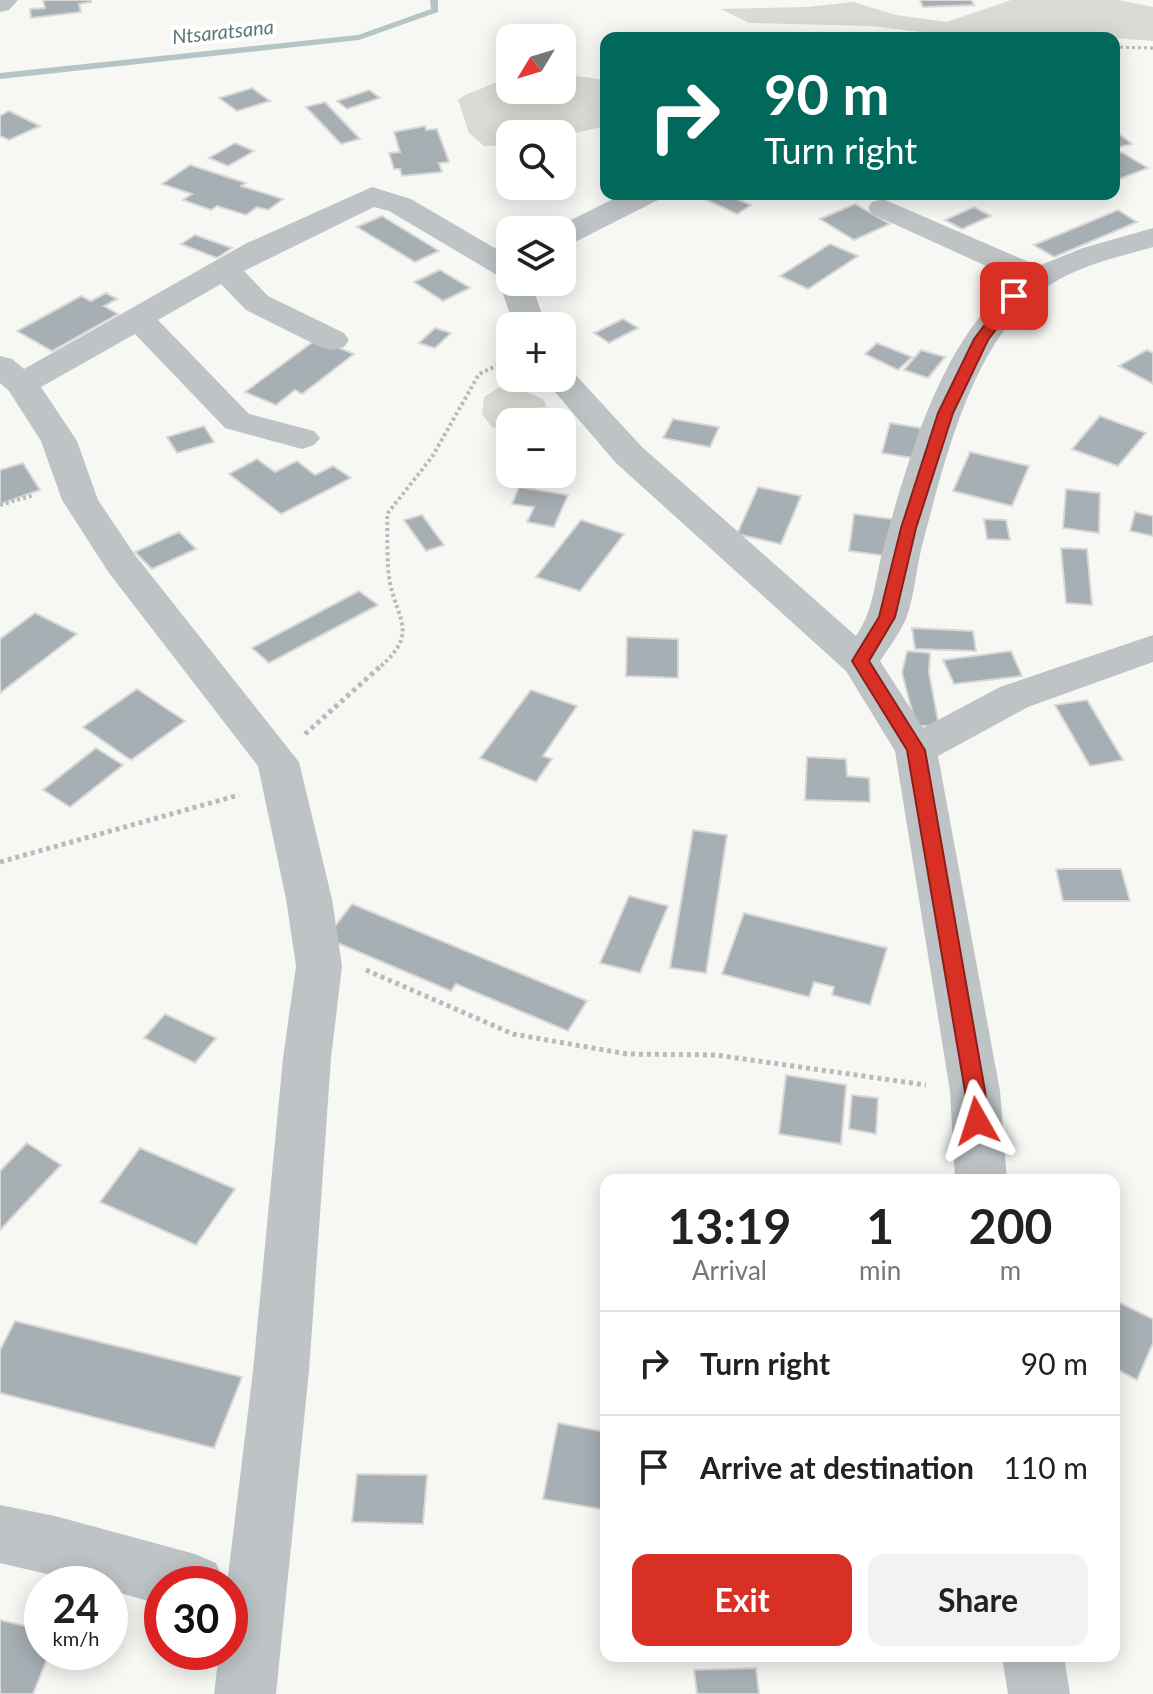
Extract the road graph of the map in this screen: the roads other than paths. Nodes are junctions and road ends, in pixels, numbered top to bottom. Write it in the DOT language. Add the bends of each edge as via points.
graph roads {
  1 [pos="5,0"];
  2 [pos="0,4"];
  3 [pos="635,200"];
  4 [pos="883,208"];
  5 [pos="576,229"];
  6 [pos="1153,237"];
  7 [pos="496,262"];
  8 [pos="225,270"];
  9 [pos="1039,278"];
  10 [pos="138,318"];
  11 [pos="332,340"];
  12 [pos="11,375"];
  13 [pos="569,392"];
  14 [pos="302,438"];
  15 [pos="1153,648"];
  16 [pos="860,661"];
  17 [pos="916,750"];
  18 [pos="981,1174"];
  19 [pos="0,1534"];
  20 [pos="247,1566"];
  21 [pos="144,1570"];
  22 [pos="1034,1662"];
  23 [pos="244,1670"];
  24 [pos="245,1694"];
  25 [pos="1039,1694"];
  1 -- 2 [label="street"];
  3 -- 5 [label="street"];
  4 -- 9 [label="street"];
  6 -- 9 [label="street"];
  7 -- 8 [label="street" via="400,205 372,196"];
  8 -- 10 [label="street"];
  8 -- 11 [label="street" via="257,303"];
  9 -- 16 [label="street" via="1014,296 981,339 945,413 905,538 887,617"];
  10 -- 12 [label="street"];
  10 -- 14 [label="street" via="237,421"];
  12 -- 20 [label="street" via="59,441 80,500 122,564 278,762 309,899 319,966 281,1371"];
  13 -- 16 [label="street" via="629,455"];
  15 -- 17 [label="street" via="1014,697"];
  16 -- 17 [label="street"];
  17 -- 18 [label="street" via="975,1091"];
  19 -- 21 [label="street"];
  22 -- 25 [label="street"];
  23 -- 24 [label="street"];
}
